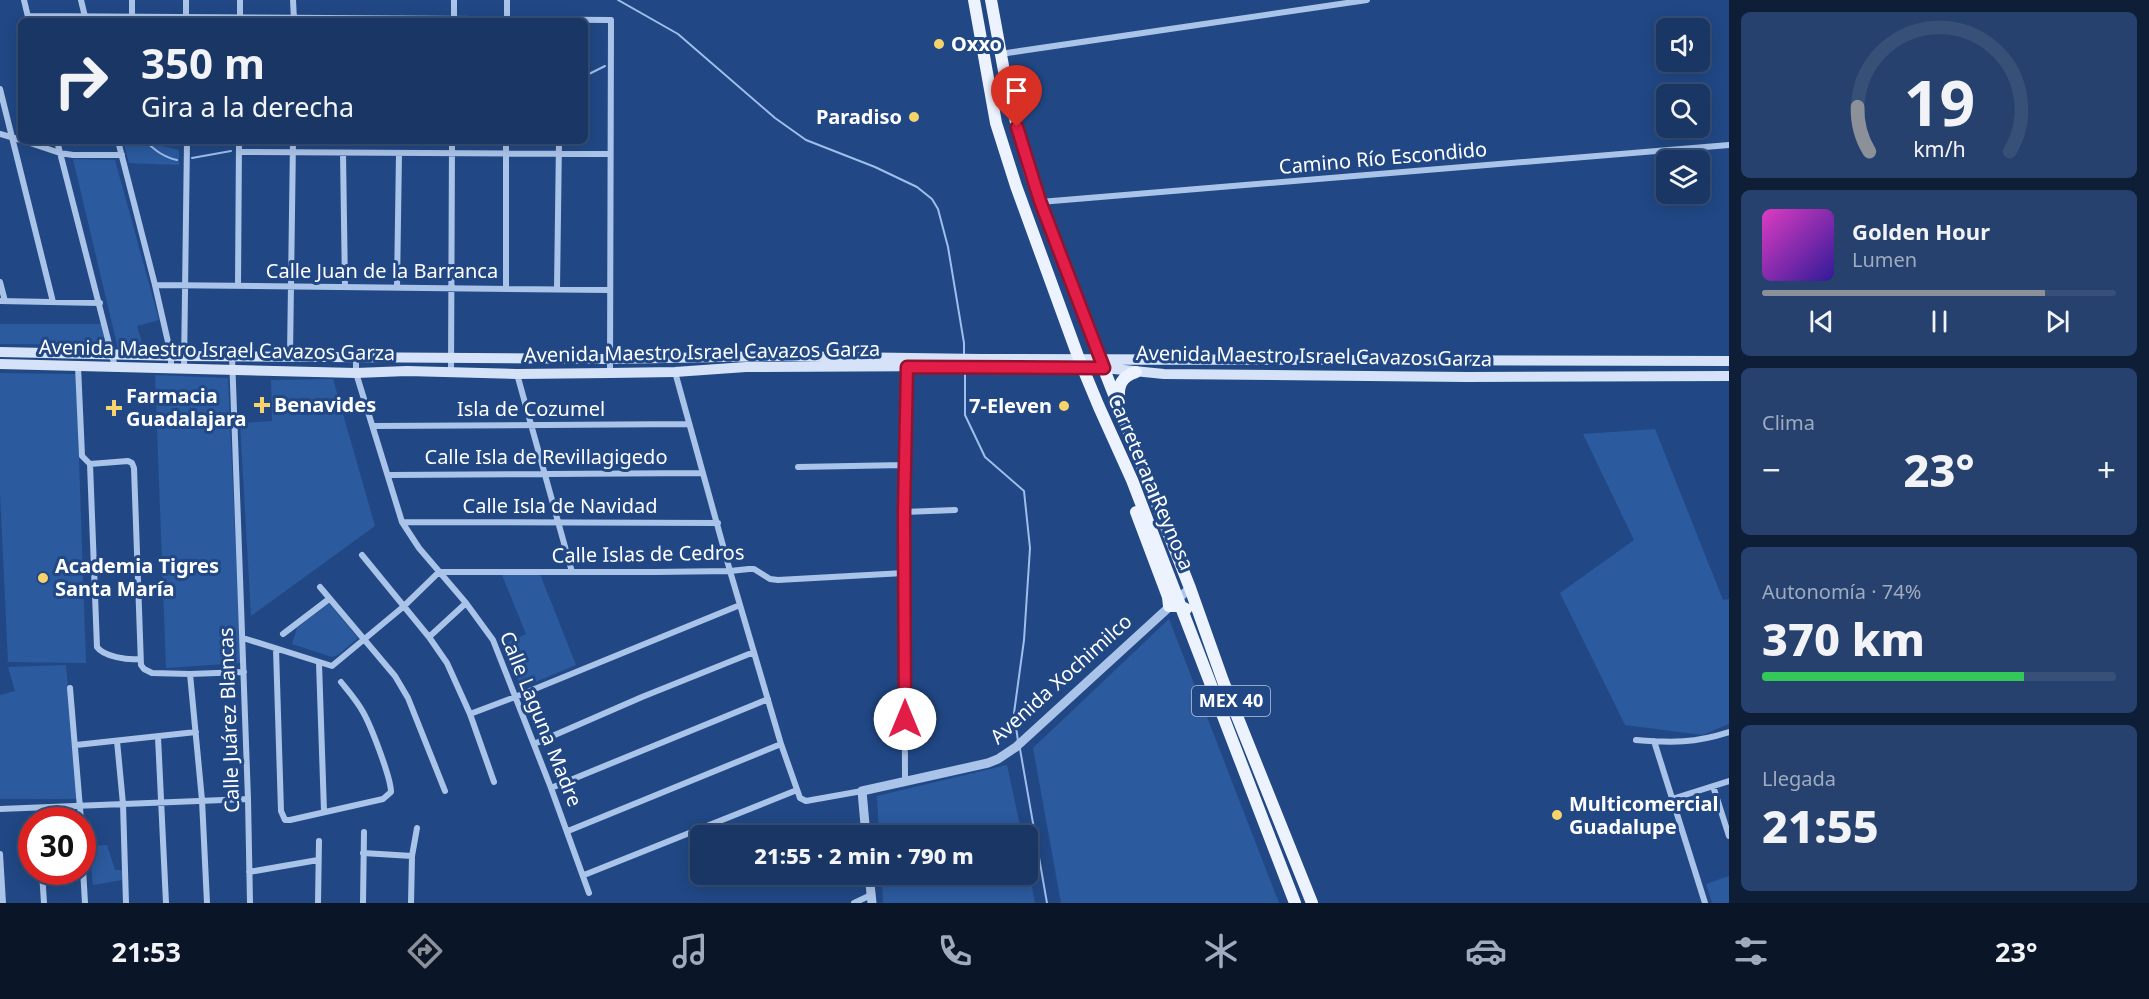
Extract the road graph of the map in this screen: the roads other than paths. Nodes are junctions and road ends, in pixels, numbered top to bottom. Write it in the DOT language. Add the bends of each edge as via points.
graph roads {
  1 [pos="24,0"];
  2 [pos="81,0"];
  3 [pos="132,0"];
  4 [pos="186,0"];
  5 [pos="240,0"];
  6 [pos="293,0"];
  7 [pos="454,0"];
  8 [pos="507,0"];
  9 [pos="974,0"];
  10 [pos="991,0"];
  11 [pos="1365,0"];
  12 [pos="29,18"];
  13 [pos="86,18"];
  14 [pos="132,18"];
  15 [pos="186,18"];
  16 [pos="240,18"];
  17 [pos="294,18"];
  18 [pos="454,18"];
  19 [pos="507,18"];
  20 [pos="588,20"];
  21 [pos="999,54"];
  22 [pos="0,89"];
  23 [pos="0,134"];
  24 [pos="12,137"];
  25 [pos="18,139"];
  26 [pos="32,144"];
  27 [pos="58,144"];
  28 [pos="119,144"];
  29 [pos="187,144"];
  30 [pos="239,144"];
  31 [pos="293,144"];
  32 [pos="452,144"];
  33 [pos="506,144"];
  34 [pos="559,144"];
  35 [pos="1729,145"];
  36 [pos="239,152"];
  37 [pos="292,152"];
  38 [pos="60,153"];
  39 [pos="343,153"];
  40 [pos="399,153"];
  41 [pos="452,153"];
  42 [pos="506,154"];
  43 [pos="559,154"];
  44 [pos="610,154"];
  45 [pos="122,155"];
  46 [pos="1016,186"];
  47 [pos="1040,201"];
  48 [pos="0,282"];
  49 [pos="155,285"];
  50 [pos="185,285"];
  51 [pos="238,286"];
  52 [pos="291,287"];
  53 [pos="345,287"];
  54 [pos="397,287"];
  55 [pos="451,287"];
  56 [pos="506,288"];
  57 [pos="557,289"];
  58 [pos="609,290"];
  59 [pos="2,301"];
  60 [pos="53,302"];
  61 [pos="100,303"];
  62 [pos="1085,320"];
  63 [pos="0,352"];
  64 [pos="113,354"];
  65 [pos="171,355"];
  66 [pos="184,356"];
  67 [pos="232,356"];
  68 [pos="290,356"];
  69 [pos="356,357"];
  70 [pos="450,358"];
  71 [pos="609,359"];
  72 [pos="1587,361"];
  73 [pos="1627,361"];
  74 [pos="1729,361"];
  75 [pos="953,363"];
  76 [pos="0,364"];
  77 [pos="1081,364"];
  78 [pos="1102,364"];
  79 [pos="78,366"];
  80 [pos="115,367"];
  81 [pos="907,367"];
  82 [pos="171,368"];
  83 [pos="184,368"];
  84 [pos="233,369"];
  85 [pos="451,372"];
  86 [pos="675,372"];
  87 [pos="1136,372"];
  88 [pos="356,373"];
  89 [pos="610,373"];
  90 [pos="517,374"];
  91 [pos="1587,376"];
  92 [pos="1627,376"];
  93 [pos="1729,376"];
  94 [pos="1119,404"];
  95 [pos="688,424"];
  96 [pos="373,426"];
  97 [pos="532,426"];
  98 [pos="90,464"];
  99 [pos="904,465"];
  100 [pos="798,467"];
  101 [pos="546,473"];
  102 [pos="703,473"];
  103 [pos="389,475"];
  104 [pos="954,510"];
  105 [pos="904,512"];
  106 [pos="402,522"];
  107 [pos="558,522"];
  108 [pos="718,524"];
  109 [pos="362,555"];
  110 [pos="730,571"];
  111 [pos="440,572"];
  112 [pos="573,572"];
  113 [pos="904,573"];
  114 [pos="320,587"];
  115 [pos="1190,588"];
  116 [pos="328,599"];
  117 [pos="466,603"];
  118 [pos="1176,603"];
  119 [pos="740,605"];
  120 [pos="403,607"];
  121 [pos="283,634"];
  122 [pos="429,637"];
  123 [pos="243,638"];
  124 [pos="364,640"];
  125 [pos="276,649"];
  126 [pos="754,652"];
  127 [pos="139,659"];
  128 [pos="319,663"];
  129 [pos="244,672"];
  130 [pos="190,674"];
  131 [pos="1223,681"];
  132 [pos="341,682"];
  133 [pos="70,688"];
  134 [pos="515,698"];
  135 [pos="768,699"];
  136 [pos="470,714"];
  137 [pos="196,732"];
  138 [pos="1729,732"];
  139 [pos="158,737"];
  140 [pos="1636,740"];
  141 [pos="117,741"];
  142 [pos="1653,741"];
  143 [pos="534,744"];
  144 [pos="781,744"];
  145 [pos="76,745"];
  146 [pos="905,780"];
  147 [pos="1729,781"];
  148 [pos="494,782"];
  149 [pos="1713,786"];
  150 [pos="551,788"];
  151 [pos="796,790"];
  152 [pos="445,791"];
  153 [pos="862,791"];
  154 [pos="248,799"];
  155 [pos="1672,799"];
  156 [pos="202,800"];
  157 [pos="162,803"];
  158 [pos="123,804"];
  159 [pos="81,806"];
  160 [pos="67,807"];
  161 [pos="0,809"];
  162 [pos="18,809"];
  163 [pos="324,811"];
  164 [pos="865,825"];
  165 [pos="417,828"];
  166 [pos="568,831"];
  167 [pos="364,832"];
  168 [pos="1729,837"];
  169 [pos="319,840"];
  170 [pos="363,853"];
  171 [pos="0,854"];
  172 [pos="412,856"];
  173 [pos="318,860"];
  174 [pos="249,872"];
  175 [pos="584,875"];
  176 [pos="43,885"];
  177 [pos="84,885"];
  178 [pos="589,893"];
  179 [pos="871,899"];
  180 [pos="3,903"];
  181 [pos="44,903"];
  182 [pos="85,903"];
  183 [pos="126,903"];
  184 [pos="166,903"];
  185 [pos="207,903"];
  186 [pos="250,903"];
  187 [pos="318,903"];
  188 [pos="363,903"];
  189 [pos="411,903"];
  190 [pos="854,903"];
  191 [pos="1295,903"];
  192 [pos="1312,903"];
  193 [pos="1705,903"];
  1 -- 12 [label="street"];
  2 -- 13 [label="street"];
  3 -- 14 [label="street"];
  4 -- 15 [label="street"];
  5 -- 16 [label="street"];
  6 -- 17 [label="street"];
  7 -- 18 [label="street"];
  8 -- 19 [label="street"];
  9 -- 46 [label="main road, Carretera a Reynosa" via="998,130"];
  10 -- 21 [label="main road, Carretera a Reynosa / MEX 40"];
  11 -- 21 [label="street"];
  20 -- 44 [label="street" via="611,20"];
  21 -- 47 [label="main road, Carretera a Reynosa / MEX 40"];
  22 -- 24 [label="street"];
  23 -- 24 [label="street"];
  24 -- 25 [label="street"];
  24 -- 60 [label="street"];
  26 -- 38 [label="street"];
  27 -- 38 [label="street"];
  28 -- 45 [label="street"];
  29 -- 50 [label="street"];
  30 -- 36 [label="street"];
  31 -- 37 [label="street"];
  32 -- 41 [label="street"];
  33 -- 42 [label="street"];
  34 -- 43 [label="street"];
  35 -- 47 [label="street, Camino Río Escondido"];
  36 -- 37 [label="street"];
  36 -- 51 [label="street"];
  37 -- 39 [label="street"];
  37 -- 52 [label="street"];
  38 -- 45 [label="street"];
  38 -- 61 [label="street"];
  39 -- 40 [label="street"];
  39 -- 53 [label="street"];
  40 -- 41 [label="street"];
  40 -- 54 [label="street"];
  41 -- 42 [label="street"];
  41 -- 55 [label="street"];
  42 -- 43 [label="street"];
  42 -- 56 [label="street"];
  43 -- 44 [label="street"];
  43 -- 57 [label="street"];
  44 -- 58 [label="street"];
  45 -- 49 [label="street"];
  46 -- 62 [label="main road" via="1025,186 1029,192 1074,304"];
  46 -- 77 [label="main road, Carretera a Reynosa"];
  47 -- 62 [label="main road, Carretera a Reynosa / MEX 40"];
  48 -- 59 [label="street"];
  49 -- 50 [label="street, Calle Juan de la Barranca"];
  49 -- 65 [label="street"];
  50 -- 51 [label="street, Calle Juan de la Barranca"];
  50 -- 66 [label="street"];
  51 -- 52 [label="street, Calle Juan de la Barranca"];
  52 -- 53 [label="street, Calle Juan de la Barranca"];
  52 -- 68 [label="street"];
  53 -- 54 [label="street, Calle Juan de la Barranca"];
  54 -- 55 [label="street, Calle Juan de la Barranca"];
  55 -- 56 [label="street, Calle Juan de la Barranca"];
  55 -- 70 [label="street"];
  56 -- 57 [label="street, Calle Juan de la Barranca"];
  57 -- 58 [label="street, Calle Juan de la Barranca"];
  58 -- 71 [label="street"];
  59 -- 60 [label="street"];
  60 -- 61 [label="street"];
  61 -- 64 [label="street"];
  62 -- 78 [label="main road, Carretera a Reynosa / MEX 40"];
  63 -- 64 [label="main road, Avenida Maestro Israel Cavazos Garza"];
  64 -- 65 [label="main road, Avenida Maestro Israel Cavazos Garza"];
  64 -- 80 [label="street"];
  65 -- 66 [label="main road, Avenida Maestro Israel Cavazos Garza"];
  65 -- 82 [label="street"];
  66 -- 67 [label="main road, Avenida Maestro Israel Cavazos Garza"];
  66 -- 83 [label="street"];
  67 -- 68 [label="main road, Avenida Maestro Israel Cavazos Garza"];
  67 -- 84 [label="street, Calle Juárez Blancas"];
  68 -- 69 [label="main road, Avenida Maestro Israel Cavazos Garza"];
  69 -- 70 [label="main road, Avenida Maestro Israel Cavazos Garza"];
  69 -- 88 [label="street, Calle Laguna Madre"];
  70 -- 71 [label="main road, Avenida Maestro Israel Cavazos Garza"];
  70 -- 85 [label="street"];
  71 -- 75 [label="main road, Avenida Maestro Israel Cavazos Garza" via="774,356"];
  71 -- 89 [label="street"];
  72 -- 73 [label="main road, Avenida Maestro Israel Cavazos Garza"];
  72 -- 78 [label="main road, Avenida Maestro Israel Cavazos Garza"];
  72 -- 91 [label="main road"];
  73 -- 74 [label="main road, Avenida Maestro Israel Cavazos Garza"];
  73 -- 92 [label="main road"];
  75 -- 77 [label="main road, Avenida Maestro Israel Cavazos Garza"];
  75 -- 81 [label="main road, Avenida Maestro Israel Cavazos Garza"];
  76 -- 79 [label="main road, Avenida Maestro Israel Cavazos Garza"];
  77 -- 78 [label="main road, Avenida Maestro Israel Cavazos Garza"];
  77 -- 118 [label="main road, Carretera a Reynosa" via="1132,480 1129,494 1168,597"];
  78 -- 87 [label="main road, Avenida Maestro Israel Cavazos Garza"];
  78 -- 94 [label="main road, Carretera a Reynosa / MEX 40"];
  79 -- 80 [label="main road, Avenida Maestro Israel Cavazos Garza"];
  79 -- 98 [label="street" via="80,448 83,459"];
  80 -- 82 [label="main road, Avenida Maestro Israel Cavazos Garza"];
  81 -- 86 [label="main road, Avenida Maestro Israel Cavazos Garza" via="746,367"];
  81 -- 99 [label="street"];
  82 -- 83 [label="main road, Avenida Maestro Israel Cavazos Garza"];
  83 -- 84 [label="main road, Avenida Maestro Israel Cavazos Garza"];
  84 -- 88 [label="main road, Avenida Maestro Israel Cavazos Garza"];
  84 -- 123 [label="street, Calle Juárez Blancas"];
  85 -- 88 [label="main road, Avenida Maestro Israel Cavazos Garza"];
  85 -- 90 [label="main road, Avenida Maestro Israel Cavazos Garza"];
  86 -- 89 [label="main road, Avenida Maestro Israel Cavazos Garza"];
  86 -- 95 [label="street"];
  87 -- 91 [label="main road, Avenida Maestro Israel Cavazos Garza"];
  87 -- 94 [label="main road" via="1121,382"];
  88 -- 96 [label="street, Calle Laguna Madre"];
  89 -- 90 [label="main road, Avenida Maestro Israel Cavazos Garza"];
  90 -- 97 [label="street"];
  91 -- 92 [label="main road, Avenida Maestro Israel Cavazos Garza"];
  92 -- 93 [label="main road, Avenida Maestro Israel Cavazos Garza"];
  94 -- 115 [label="main road, Carretera a Reynosa / MEX 40"];
  95 -- 97 [label="street, Isla de Cozumel"];
  95 -- 102 [label="street"];
  96 -- 97 [label="street, Isla de Cozumel"];
  96 -- 103 [label="street, Calle Laguna Madre"];
  97 -- 101 [label="street"];
  98 -- 127 [label="street" via="97,647 100,652"];
  98 -- 127 [label="street" via="128,461 134,468"];
  99 -- 100 [label="street"];
  99 -- 105 [label="street"];
  101 -- 102 [label="street, Calle Isla de Revillagigedo"];
  101 -- 103 [label="street, Calle Isla de Revillagigedo"];
  101 -- 107 [label="street"];
  102 -- 108 [label="street"];
  103 -- 106 [label="street, Calle Laguna Madre"];
  104 -- 105 [label="street"];
  105 -- 113 [label="street"];
  106 -- 107 [label="street, Calle Isla de Navidad"];
  106 -- 111 [label="street, Calle Laguna Madre"];
  107 -- 108 [label="street, Calle Isla de Navidad"];
  107 -- 112 [label="street"];
  108 -- 110 [label="street"];
  109 -- 120 [label="street"];
  110 -- 112 [label="street, Calle Islas de Cedros"];
  110 -- 113 [label="street, Calle Islas de Cedros" via="754,569 777,580"];
  110 -- 119 [label="street"];
  111 -- 112 [label="street, Calle Islas de Cedros"];
  111 -- 117 [label="street, Calle Laguna Madre"];
  111 -- 120 [label="street"];
  113 -- 146 [label="street"];
  114 -- 116 [label="street"];
  115 -- 118 [label="street, Avenida Xochimilco"];
  115 -- 131 [label="main road, Carretera a Reynosa / MEX 40"];
  116 -- 121 [label="street"];
  116 -- 124 [label="street"];
  117 -- 122 [label="street"];
  117 -- 134 [label="street, Calle Laguna Madre" via="493,640"];
  118 -- 131 [label="main road" via="1189,614 1214,672"];
  118 -- 146 [label="street, Avenida Xochimilco" via="1004,755 988,763"];
  118 -- 191 [label="main road, MEX 40"];
  119 -- 126 [label="street"];
  119 -- 134 [label="street"];
  120 -- 122 [label="street"];
  120 -- 124 [label="street"];
  122 -- 136 [label="street" via="447,663"];
  123 -- 125 [label="street"];
  123 -- 129 [label="street, Calle Juárez Blancas"];
  124 -- 128 [label="street" via="336,664"];
  124 -- 152 [label="street" via="408,698"];
  125 -- 128 [label="street"];
  125 -- 163 [label="street" via="280,811 285,820"];
  126 -- 135 [label="street"];
  126 -- 143 [label="street"];
  127 -- 130 [label="street" via="148,671"];
  128 -- 163 [label="street"];
  129 -- 130 [label="street"];
  129 -- 154 [label="street, Calle Juárez Blancas"];
  130 -- 137 [label="street"];
  131 -- 192 [label="main road, Carretera a Reynosa / MEX 40"];
  132 -- 163 [label="street" via="364,713 391,787 383,799"];
  133 -- 145 [label="street"];
  134 -- 136 [label="street"];
  134 -- 143 [label="street, Calle Laguna Madre"];
  135 -- 144 [label="street"];
  135 -- 150 [label="street"];
  136 -- 148 [label="street"];
  137 -- 139 [label="street"];
  137 -- 156 [label="street"];
  138 -- 142 [label="street" via="1696,741"];
  139 -- 141 [label="street"];
  139 -- 157 [label="street"];
  140 -- 142 [label="street"];
  141 -- 145 [label="street"];
  141 -- 158 [label="street"];
  142 -- 155 [label="street"];
  143 -- 150 [label="street, Calle Laguna Madre"];
  144 -- 151 [label="street"];
  144 -- 166 [label="street"];
  145 -- 159 [label="street"];
  146 -- 153 [label="street, Avenida Xochimilco"];
  147 -- 149 [label="street"];
  149 -- 155 [label="street"];
  149 -- 168 [label="street"];
  150 -- 166 [label="street, Calle Laguna Madre"];
  151 -- 153 [label="street, Avenida Xochimilco" via="803,802"];
  151 -- 175 [label="street"];
  153 -- 164 [label="street"];
  154 -- 156 [label="street"];
  154 -- 174 [label="street, Calle Juárez Blancas"];
  155 -- 193 [label="street"];
  156 -- 157 [label="street"];
  156 -- 185 [label="street"];
  157 -- 158 [label="street"];
  157 -- 184 [label="street"];
  158 -- 159 [label="street"];
  158 -- 183 [label="street"];
  159 -- 160 [label="street"];
  161 -- 162 [label="street"];
  165 -- 172 [label="street"];
  166 -- 175 [label="street, Calle Laguna Madre"];
  167 -- 170 [label="street"];
  169 -- 173 [label="street"];
  170 -- 172 [label="street"];
  170 -- 188 [label="street"];
  171 -- 180 [label="street"];
  172 -- 189 [label="street"];
  173 -- 174 [label="street"];
  173 -- 187 [label="street"];
  174 -- 186 [label="street, Calle Juárez Blancas"];
  175 -- 178 [label="street, Calle Laguna Madre"];
  176 -- 181 [label="street"];
  177 -- 182 [label="street"];
  179 -- 190 [label="street"];
}
